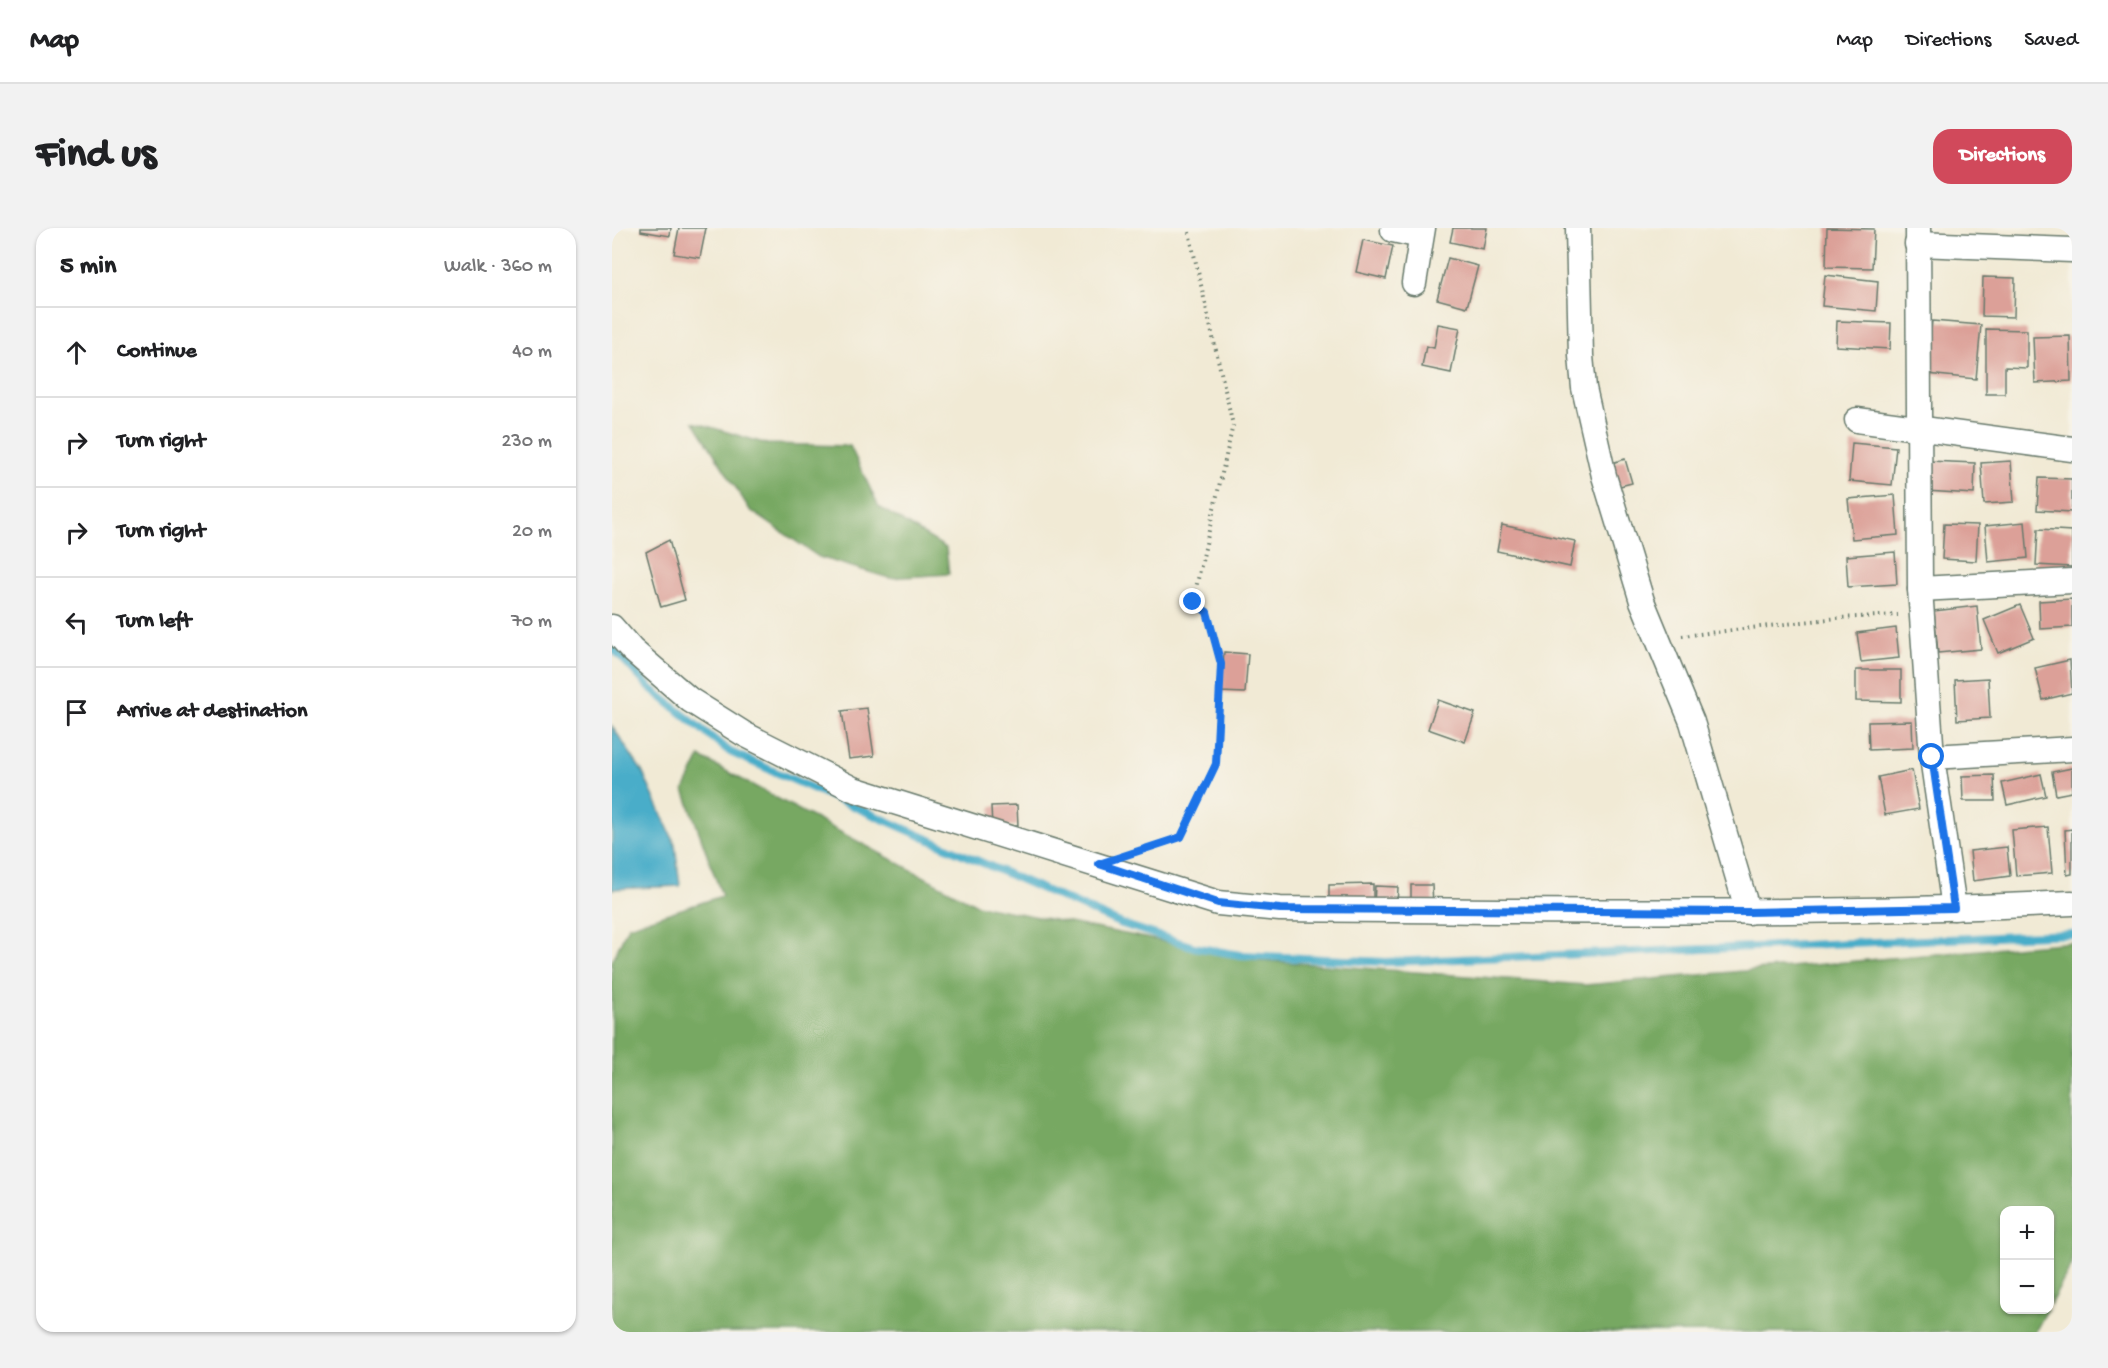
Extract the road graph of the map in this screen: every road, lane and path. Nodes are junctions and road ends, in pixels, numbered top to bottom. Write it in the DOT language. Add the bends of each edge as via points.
graph roads {
  1 [pos="1188,228"];
  2 [pos="1578,228"];
  3 [pos="1393,230"];
  4 [pos="1422,232"];
  5 [pos="1917,236"];
  6 [pos="2072,250"];
  7 [pos="1414,283"];
  8 [pos="1857,420"];
  9 [pos="1918,426"];
  10 [pos="2072,449"];
  11 [pos="2072,581"];
  12 [pos="1920,589"];
  13 [pos="1922,614"];
  14 [pos="612,627"];
  15 [pos="1657,639"];
  16 [pos="2072,749"];
  17 [pos="1932,757"];
  18 [pos="1099,864"];
  19 [pos="2072,903"];
  20 [pos="1954,908"];
  21 [pos="1748,912"];
  1 -- 18 [label="path" via="1233,424 1193,602 1207,612 1221,664 1216,764 1181,837"];
  2 -- 15 [label="street" via="1584,388 1604,476"];
  3 -- 4 [label="street"];
  4 -- 7 [label="street"];
  5 -- 6 [label="street"];
  5 -- 9 [label="street"];
  8 -- 9 [label="street"];
  9 -- 10 [label="street"];
  9 -- 12 [label="street"];
  11 -- 12 [label="street"];
  12 -- 13 [label="street"];
  13 -- 15 [label="path" via="1838,618"];
  13 -- 17 [label="street"];
  14 -- 18 [label="street" via="632,650 690,700 744,734 853,789"];
  15 -- 21 [label="street" via="1692,722"];
  16 -- 17 [label="street"];
  17 -- 20 [label="street"];
  18 -- 21 [label="street" via="1218,903 1280,909"];
  19 -- 20 [label="street"];
  20 -- 21 [label="street"];
}
